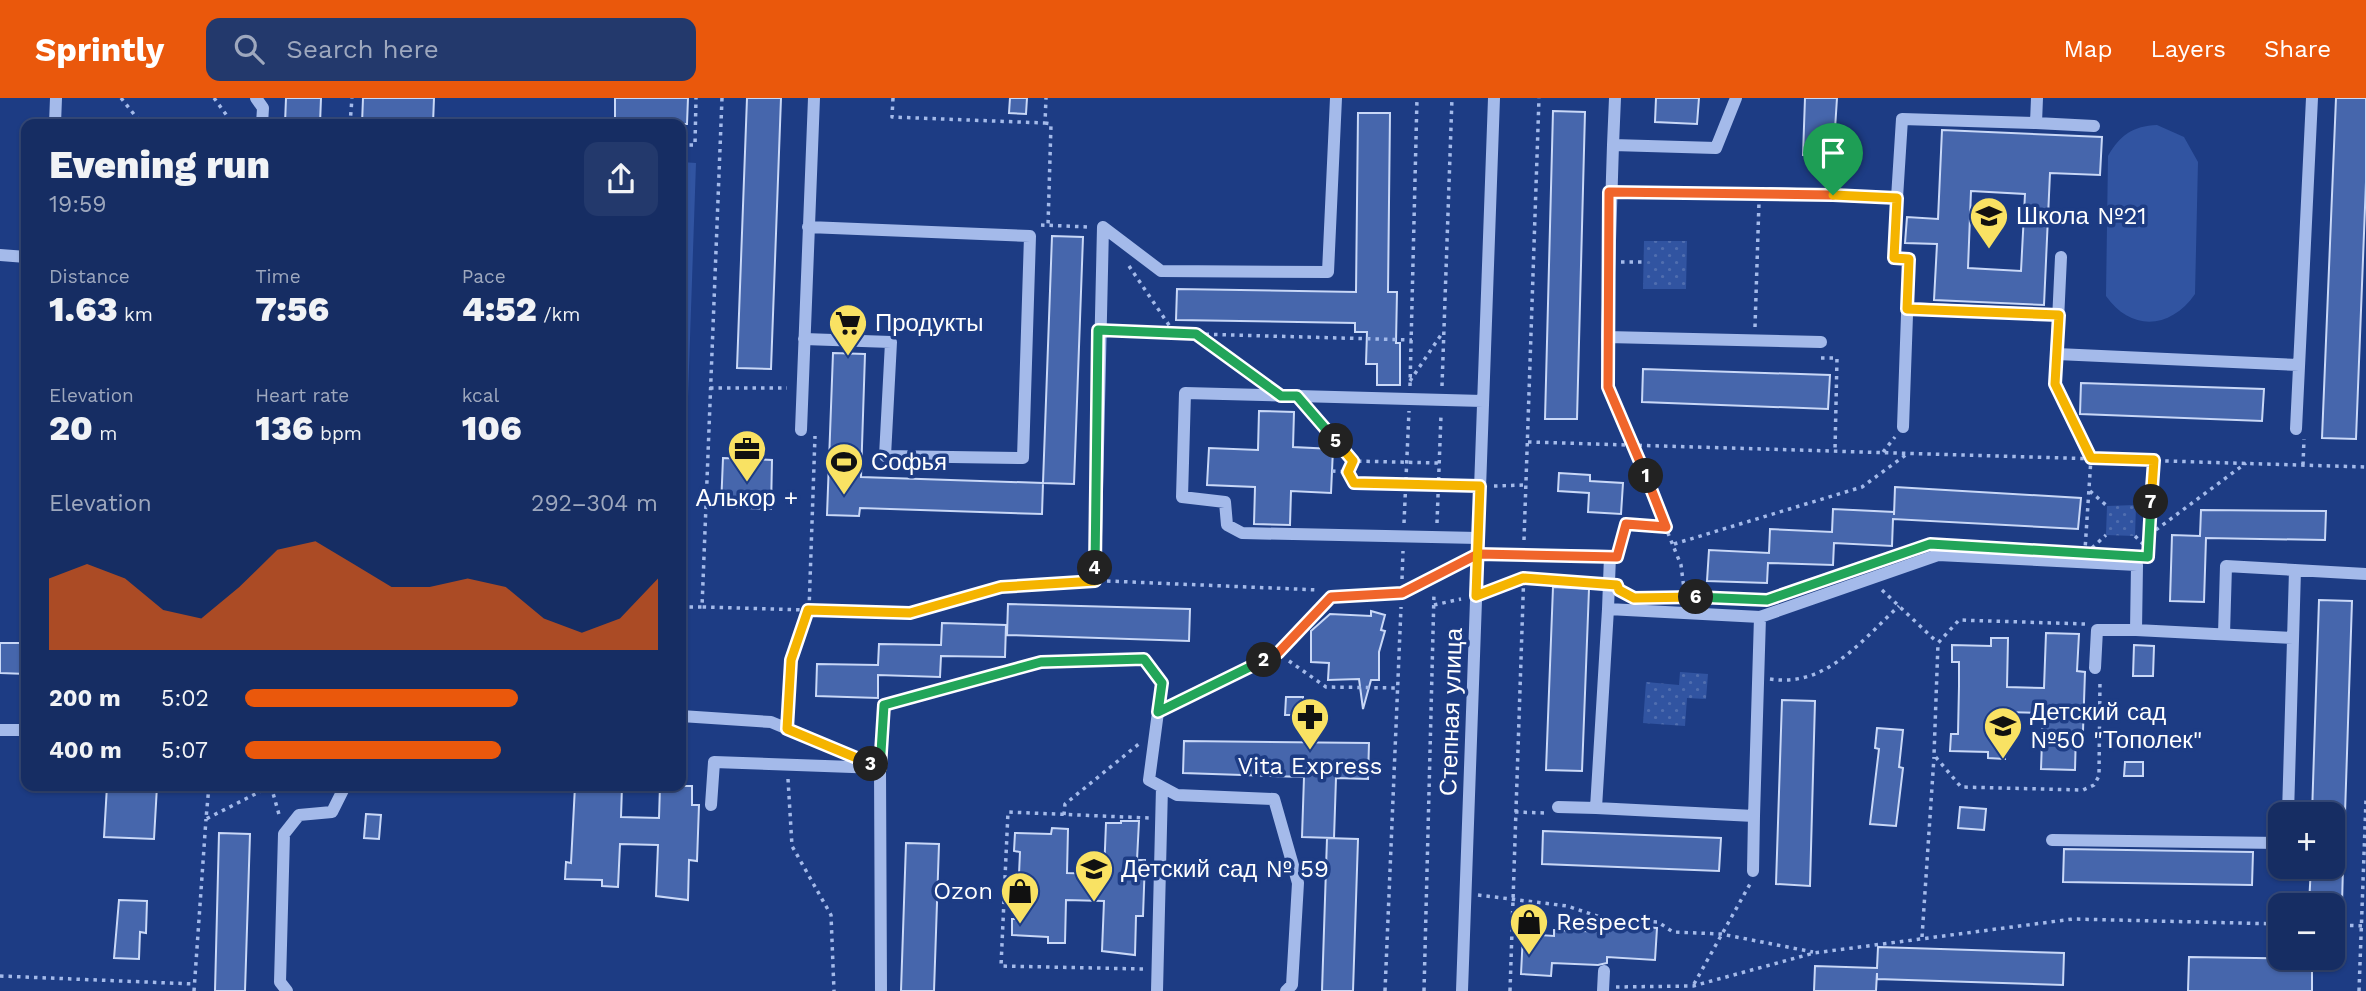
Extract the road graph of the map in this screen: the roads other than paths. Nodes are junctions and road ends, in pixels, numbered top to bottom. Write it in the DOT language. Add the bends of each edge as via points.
graph roads {
  1 [pos="56,98"];
  2 [pos="256,98"];
  3 [pos="814,98"];
  4 [pos="1336,98"];
  5 [pos="1494,98"];
  6 [pos="1615,98"];
  7 [pos="1736,98"];
  8 [pos="2037,98"];
  9 [pos="2312,98"];
  10 [pos="55,119"];
  11 [pos="262,119"];
  12 [pos="2036,123"];
  13 [pos="2094,126"];
  14 [pos="1613,145"];
  15 [pos="1765,193"];
  16 [pos="1897,198"];
  17 [pos="808,228"];
  18 [pos="0,256"];
  19 [pos="21,257"];
  20 [pos="2061,257"];
  21 [pos="1907,309"];
  22 [pos="2059,315"];
  23 [pos="1607,337"];
  24 [pos="804,339"];
  25 [pos="1821,342"];
  26 [pos="2057,354"];
  27 [pos="2299,365"];
  28 [pos="2055,384"];
  29 [pos="1608,387"];
  30 [pos="1483,401"];
  31 [pos="1903,427"];
  32 [pos="2296,429"];
  33 [pos="801,430"];
  34 [pos="1478,538"];
  35 [pos="1478,554"];
  36 [pos="2295,570"];
  37 [pos="2366,574"];
  38 [pos="1095,581"];
  39 [pos="1608,609"];
  40 [pos="1760,617"];
  41 [pos="2136,630"];
  42 [pos="2224,634"];
  43 [pos="2293,638"];
  44 [pos="2095,668"];
  45 [pos="1158,712"];
  46 [pos="686,716"];
  47 [pos="0,730"];
  48 [pos="21,730"];
  49 [pos="880,768"];
  50 [pos="1162,787"];
  51 [pos="342,791"];
  52 [pos="2288,802"];
  53 [pos="711,805"];
  54 [pos="1558,807"];
  55 [pos="1596,808"];
  56 [pos="1754,816"];
  57 [pos="2052,840"];
  58 [pos="2268,843"];
  59 [pos="1753,871"];
  60 [pos="1604,971"];
  61 [pos="1603,989"];
  62 [pos="287,991"];
  63 [pos="881,991"];
  64 [pos="1157,991"];
  65 [pos="1286,991"];
  66 [pos="1462,991"];
  1 -- 10 [label="street"];
  2 -- 11 [label="street" via="263,108"];
  3 -- 17 [label="street"];
  4 -- 38 [label="street" via="1328,272 1161,271 1103,228"];
  5 -- 30 [label="street, Степная улица"];
  6 -- 14 [label="street"];
  7 -- 14 [label="street" via="1716,148"];
  8 -- 12 [label="street"];
  9 -- 27 [label="street"];
  12 -- 13 [label="street"];
  12 -- 16 [label="street" via="1902,119"];
  14 -- 23 [label="street"];
  15 -- 16 [label="street"];
  16 -- 21 [label="street" via="1894,258 1909,259"];
  17 -- 24 [label="street"];
  17 -- 24 [label="street" via="1030,236 1023,458 886,456 891,342"];
  18 -- 19 [label="street"];
  20 -- 22 [label="street"];
  21 -- 22 [label="street"];
  21 -- 31 [label="street"];
  22 -- 26 [label="street"];
  23 -- 25 [label="street"];
  23 -- 29 [label="street"];
  24 -- 33 [label="street"];
  26 -- 27 [label="street"];
  26 -- 28 [label="street"];
  27 -- 32 [label="street"];
  30 -- 34 [label="street, Степная улица"];
  30 -- 34 [label="street" via="1185,393 1182,497 1225,502 1227,525 1242,533"];
  34 -- 35 [label="street, Степная улица"];
  35 -- 39 [label="street" via="1610,556"];
  35 -- 45 [label="street" via="1402,593 1331,597 1278,653"];
  35 -- 66 [label="street, Степная улица"];
  36 -- 37 [label="street"];
  36 -- 42 [label="street" via="2227,566"];
  36 -- 43 [label="street"];
  39 -- 40 [label="street"];
  39 -- 55 [label="street"];
  40 -- 41 [label="street" via="1938,555 2137,565"];
  40 -- 56 [label="street"];
  41 -- 42 [label="street"];
  41 -- 44 [label="street" via="2097,630"];
  42 -- 43 [label="street"];
  43 -- 52 [label="street"];
  45 -- 49 [label="street" via="1162,683 1144,659 1041,662 884,705"];
  45 -- 50 [label="street" via="1149,780"];
  46 -- 49 [label="street" via="771,722"];
  47 -- 48 [label="street"];
  49 -- 53 [label="street" via="714,762"];
  49 -- 63 [label="street"];
  50 -- 64 [label="street"];
  50 -- 65 [label="street" via="1177,795 1274,799 1298,884 1292,985"];
  51 -- 62 [label="street" via="332,812 299,815 284,834 280,982"];
  54 -- 55 [label="street"];
  55 -- 56 [label="street"];
  56 -- 59 [label="street"];
  57 -- 58 [label="street"];
  60 -- 61 [label="street"];
}
